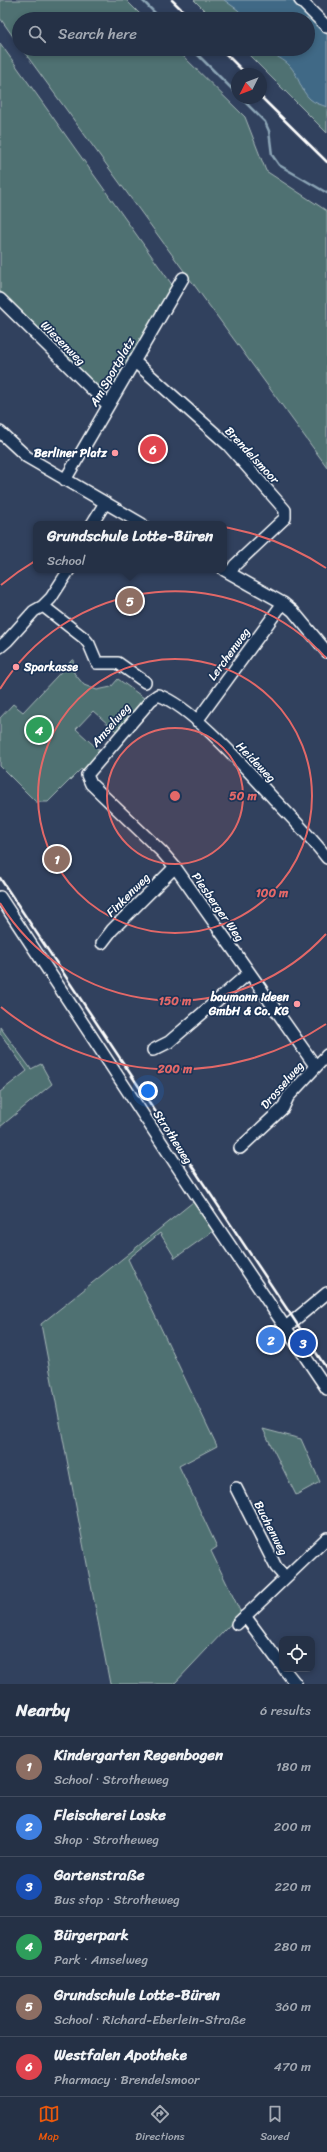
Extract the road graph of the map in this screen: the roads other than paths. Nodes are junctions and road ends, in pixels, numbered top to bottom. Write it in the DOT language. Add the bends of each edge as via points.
graph roads {
  1 [pos="300,0"];
  2 [pos="312,12"];
  3 [pos="315,15"];
  4 [pos="327,27"];
  5 [pos="183,278"];
  6 [pos="0,299"];
  7 [pos="134,361"];
  8 [pos="108,406"];
  9 [pos="0,432"];
  10 [pos="65,480"];
  11 [pos="105,503"];
  12 [pos="94,521"];
  13 [pos="137,521"];
  14 [pos="227,571"];
  15 [pos="66,573"];
  16 [pos="283,603"];
  17 [pos="43,606"];
  18 [pos="0,647"];
  19 [pos="327,652"];
  20 [pos="145,682"];
  21 [pos="158,695"];
  22 [pos="197,721"];
  23 [pos="87,775"];
  24 [pos="327,858"];
  25 [pos="175,867"];
  26 [pos="0,897"];
  27 [pos="102,944"];
  28 [pos="249,973"];
  29 [pos="153,1050"];
  30 [pos="327,1055"];
  31 [pos="316,1066"];
  32 [pos="240,1148"];
  33 [pos="327,1293"];
  34 [pos="286,1327"];
  35 [pos="327,1389"];
  36 [pos="236,1488"];
  37 [pos="327,1538"];
  38 [pos="285,1577"];
  39 [pos="279,1663"];
  40 [pos="286,1672"];
  41 [pos="296,1684"];
  1 -- 2 [label="street"];
  3 -- 4 [label="street"];
  5 -- 7 [label="street, Am Sportplatz"];
  6 -- 8 [label="street, Wiesenweg"];
  7 -- 8 [label="street, Am Sportplatz"];
  7 -- 14 [label="street, Brendelsmoor" via="228,445 285,510 285,518"];
  8 -- 10 [label="street, Am Sportplatz"];
  9 -- 10 [label="street" via="27,457"];
  10 -- 11 [label="street"];
  11 -- 12 [label="street"];
  11 -- 13 [label="street"];
  14 -- 16 [label="street"];
  15 -- 17 [label="street"];
  16 -- 19 [label="street" via="293,611"];
  16 -- 22 [label="street, Lerchenweg"];
  17 -- 18 [label="street" via="34,611"];
  17 -- 20 [label="street" via="84,638 97,663 118,663"];
  21 -- 22 [label="street, Heideweg"];
  21 -- 23 [label="street, Amselweg"];
  22 -- 24 [label="street, Heideweg" via="243,766"];
  23 -- 25 [label="street, Piesberger Weg" via="91,784"];
  25 -- 27 [label="street, Finkenweg" via="112,930"];
  25 -- 28 [label="street, Piesberger Weg"];
  26 -- 34 [label="street, Strotheweg"];
  28 -- 29 [label="street" via="169,1042"];
  28 -- 31 [label="street, Piesberger Weg"];
  30 -- 31 [label="street, Drosselweg"];
  31 -- 32 [label="street, Drosselweg" via="288,1097 283,1108"];
  33 -- 34 [label="street"];
  34 -- 35 [label="street, Strotheweg"];
  36 -- 38 [label="street, Buchenweg" via="276,1567"];
  37 -- 38 [label="street, Buchenweg"];
  38 -- 39 [label="street, Buchenweg" via="241,1620"];
  40 -- 41 [label="street"];
}
